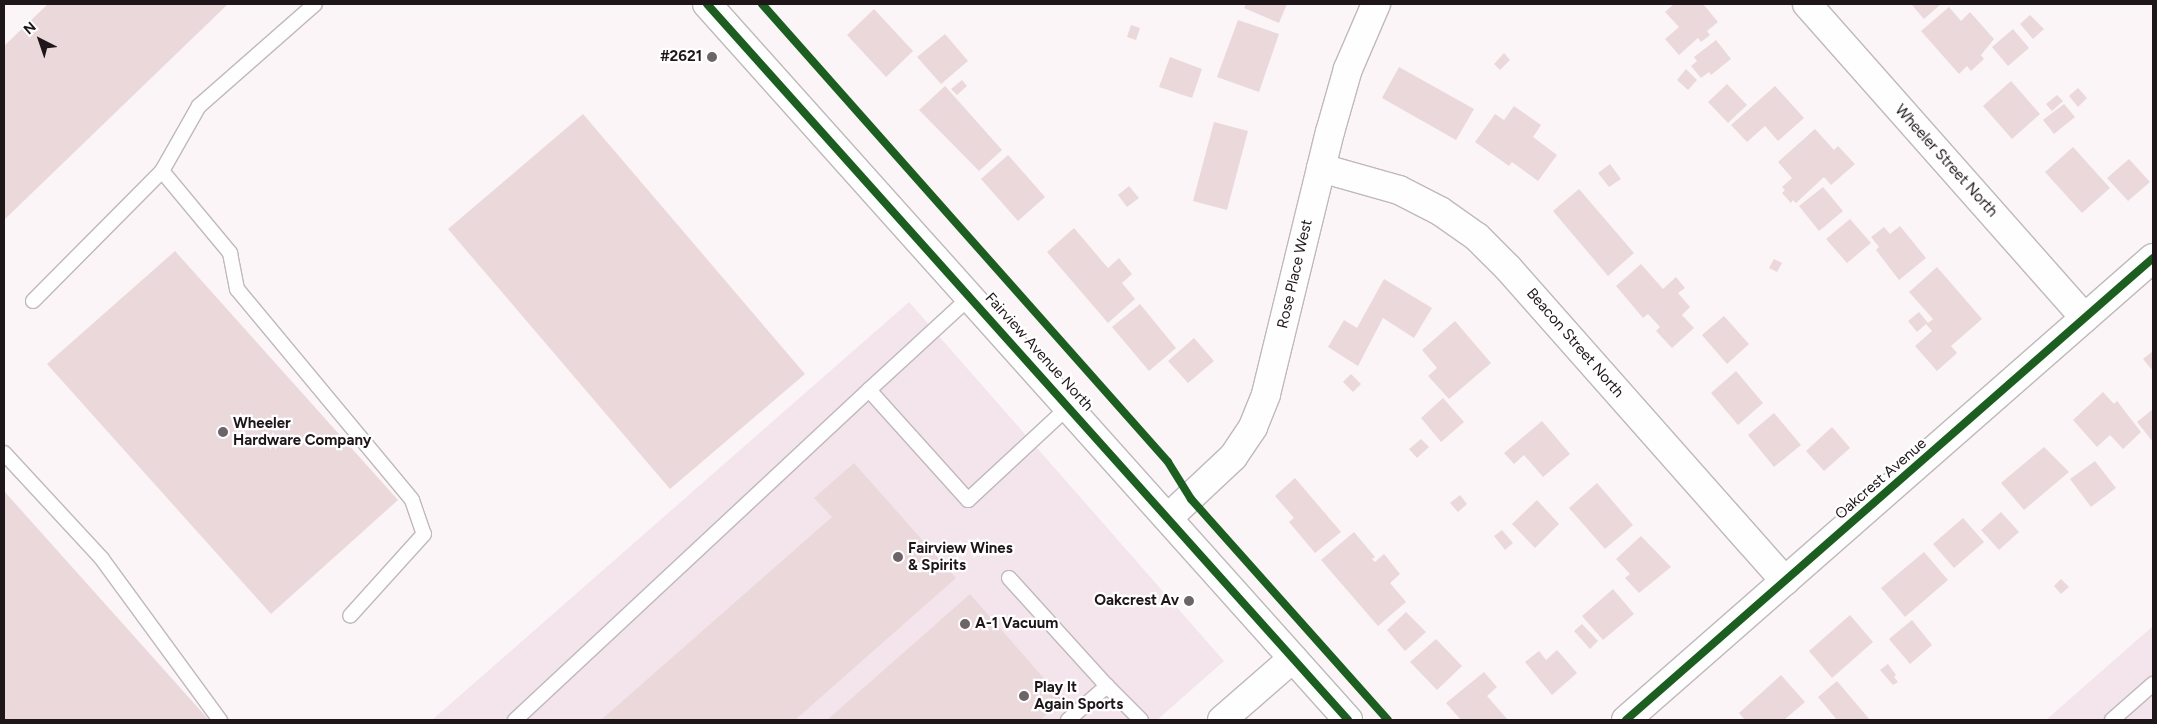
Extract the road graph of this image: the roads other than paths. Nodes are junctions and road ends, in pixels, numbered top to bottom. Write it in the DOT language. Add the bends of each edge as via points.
graph roads {
  1 [pos="315,4"];
  2 [pos="707,4"];
  3 [pos="1376,4"];
  4 [pos="1807,4"];
  5 [pos="1321,168"];
  6 [pos="162,171"];
  7 [pos="2153,258"];
  8 [pos="970,297"];
  9 [pos="33,302"];
  10 [pos="2085,318"];
  11 [pos="869,390"];
  12 [pos="1069,406"];
  13 [pos="4,453"];
  14 [pos="1169,517"];
  15 [pos="1009,578"];
  16 [pos="1785,581"];
  17 [pos="350,616"];
  18 [pos="1294,658"];
  19 [pos="2153,684"];
  20 [pos="1107,686"];
  21 [pos="220,720"];
  22 [pos="515,720"];
  23 [pos="1068,720"];
  24 [pos="1141,720"];
  25 [pos="1222,720"];
  26 [pos="1348,720"];
  27 [pos="1626,720"];
  28 [pos="2112,720"];
  1 -- 6 [label="lane" via="199,106"];
  2 -- 8 [label="street, Fairview Avenue North"];
  3 -- 5 [label="street, Rose Place West" via="1348,69"];
  4 -- 10 [label="street, Wheeler Street North"];
  5 -- 14 [label="street, Rose Place West" via="1268,387 1253,427 1233,457"];
  5 -- 16 [label="street, Beacon Street North" via="1399,190 1440,211 1477,237"];
  6 -- 9 [label="lane"];
  6 -- 17 [label="lane" via="230,253 237,289 412,500 424,534"];
  7 -- 10 [label="street, Oakcrest Avenue"];
  8 -- 11 [label="lane"];
  8 -- 12 [label="street, Fairview Avenue North"];
  10 -- 16 [label="street, Oakcrest Avenue"];
  11 -- 12 [label="lane" via="968,500"];
  11 -- 22 [label="lane"];
  12 -- 14 [label="street, Fairview Avenue North"];
  13 -- 21 [label="lane" via="102,559"];
  14 -- 18 [label="street, Fairview Avenue North"];
  15 -- 20 [label="lane"];
  16 -- 27 [label="street, Oakcrest Avenue"];
  18 -- 25 [label="street"];
  18 -- 26 [label="street, Fairview Avenue North"];
  19 -- 28 [label="lane"];
  20 -- 23 [label="lane"];
  20 -- 24 [label="lane"];
}
